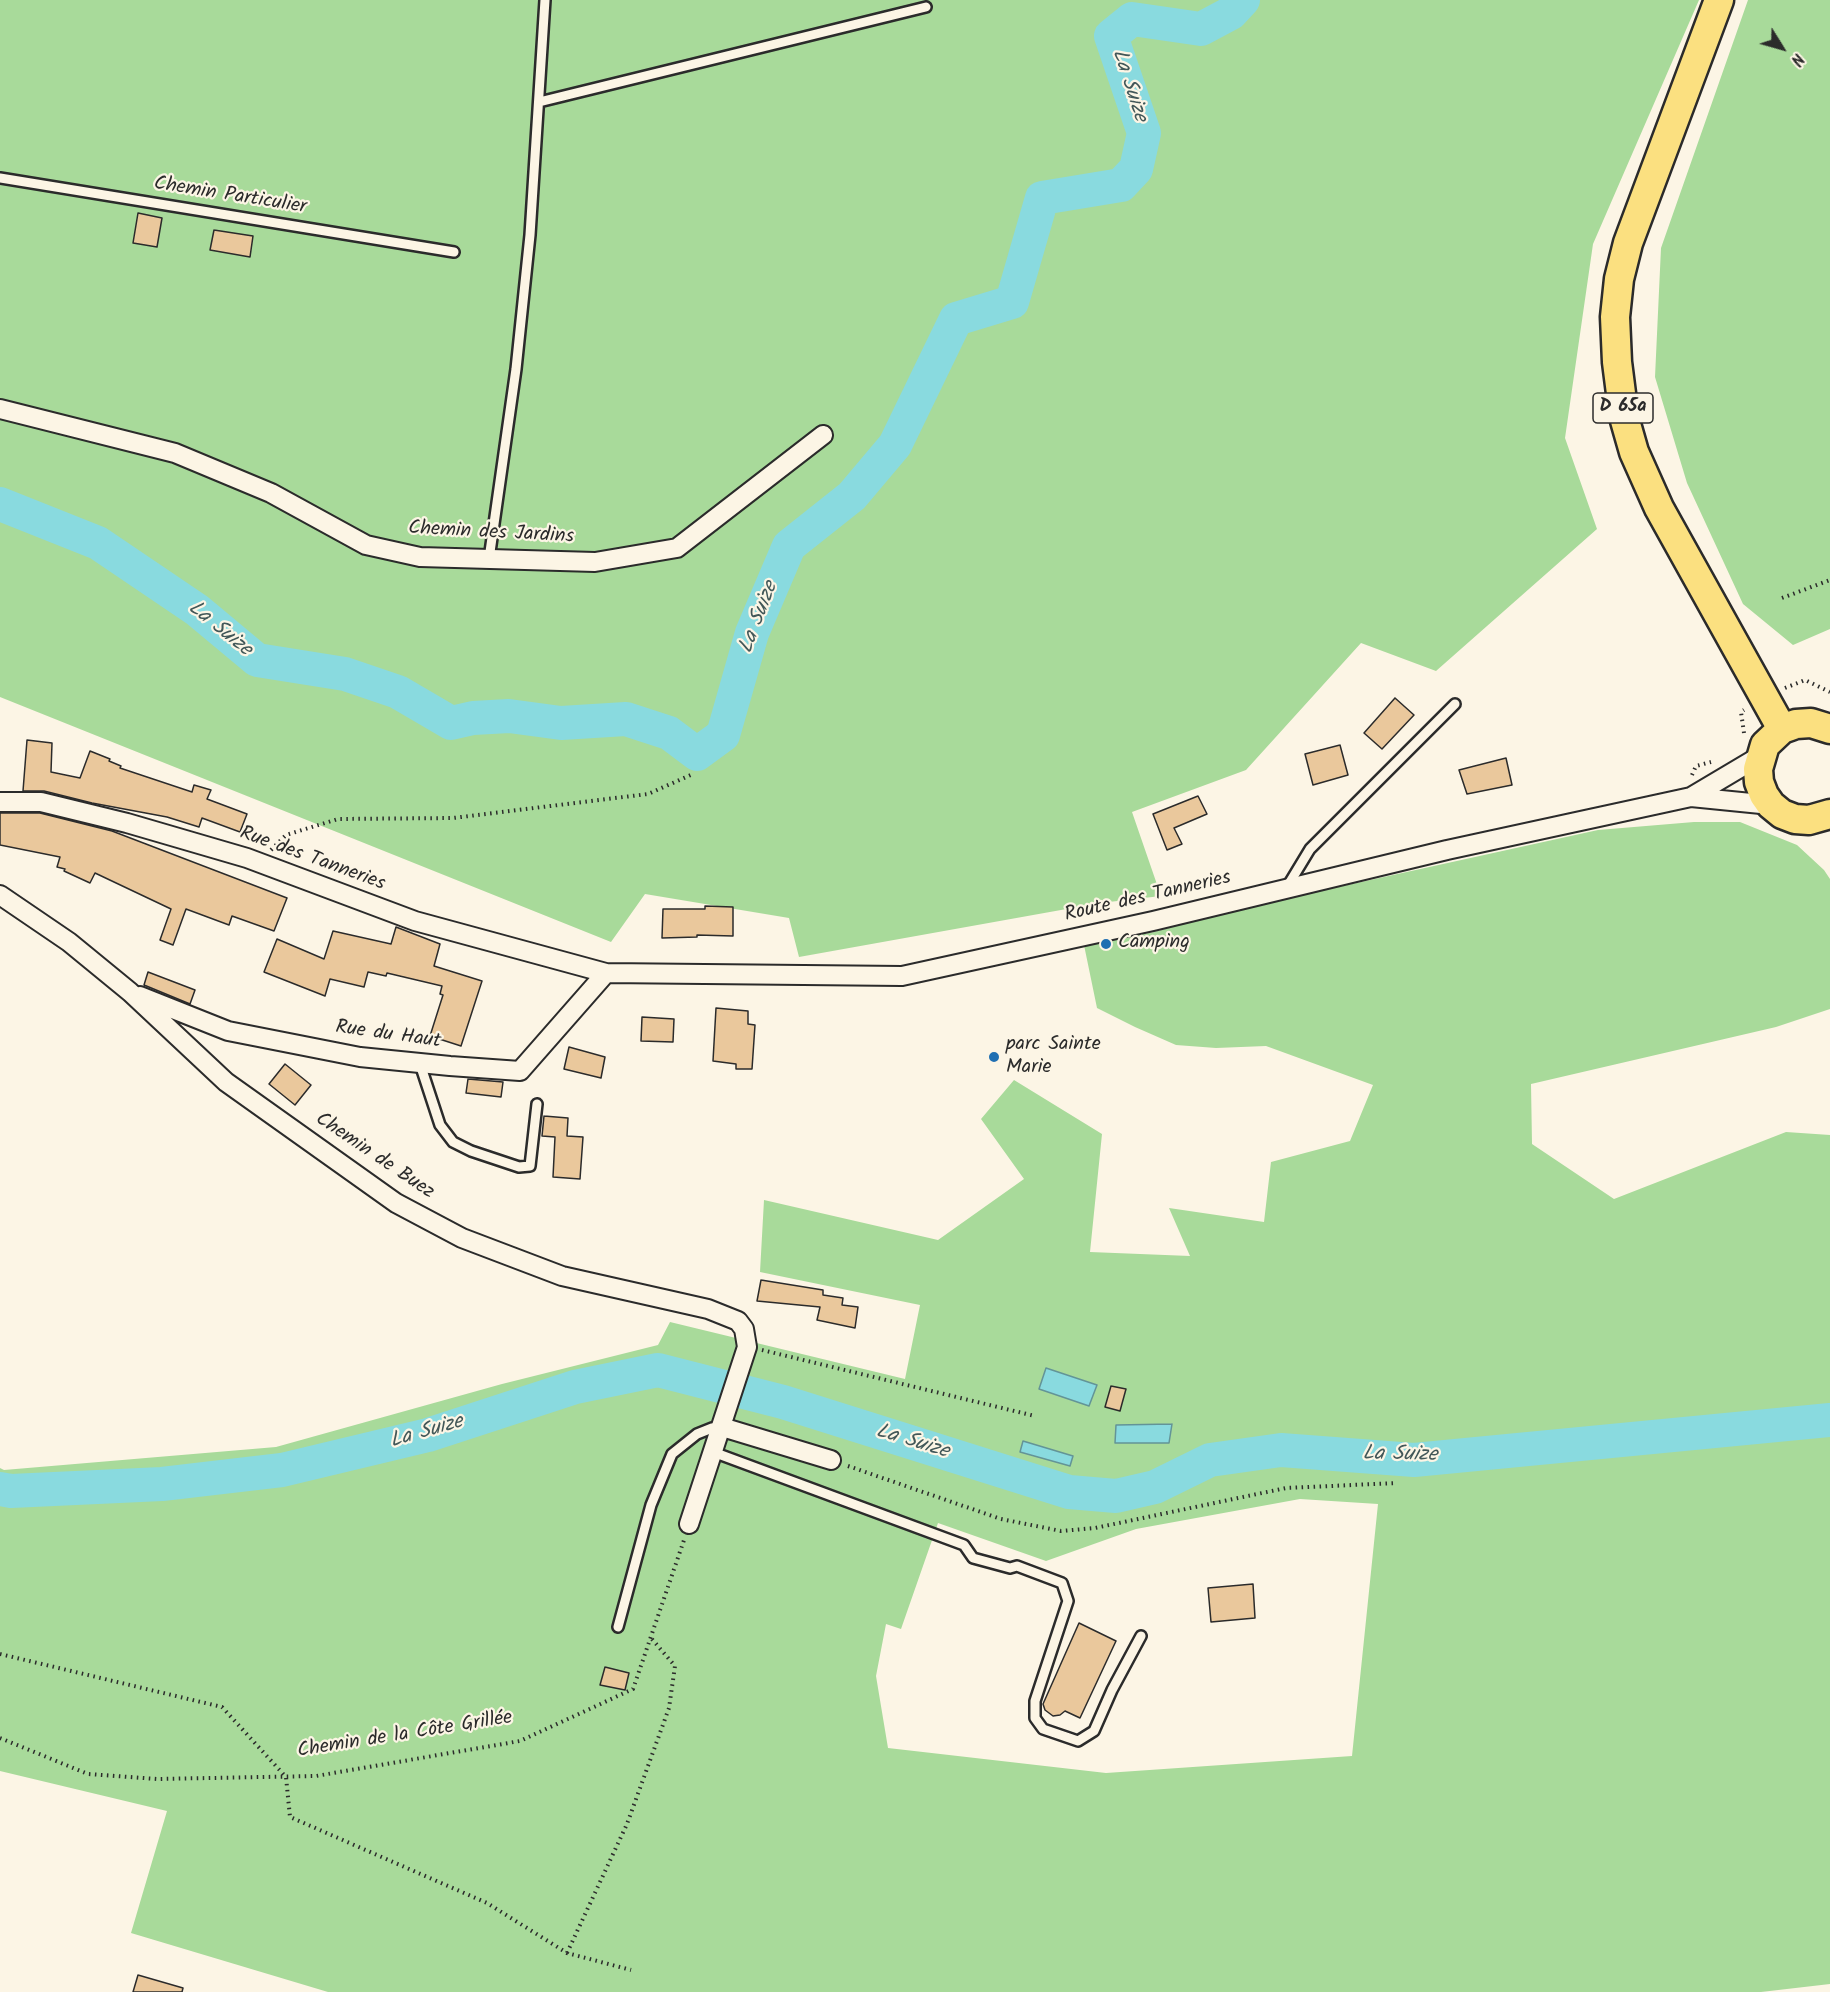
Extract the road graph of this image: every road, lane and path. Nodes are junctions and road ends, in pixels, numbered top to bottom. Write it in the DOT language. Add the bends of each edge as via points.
graph roads {
  1 [pos="545,0"];
  2 [pos="1719,0"];
  3 [pos="926,7"];
  4 [pos="539,102"];
  5 [pos="0,178"];
  6 [pos="454,252"];
  7 [pos="0,409"];
  8 [pos="823,435"];
  9 [pos="489,559"];
  10 [pos="1830,580"];
  11 [pos="1782,598"];
  12 [pos="1455,704"];
  13 [pos="1782,729"];
  14 [pos="1830,729"];
  15 [pos="1760,756"];
  16 [pos="693,774"];
  17 [pos="1691,796"];
  18 [pos="0,802"];
  19 [pos="1771,805"];
  20 [pos="1830,814"];
  21 [pos="258,862"];
  22 [pos="1286,889"];
  23 [pos="0,895"];
  24 [pos="606,973"];
  25 [pos="130,992"];
  26 [pos="420,1064"];
  27 [pos="537,1104"];
  28 [pos="747,1347"];
  29 [pos="1035,1416"];
  30 [pos="722,1427"];
  31 [pos="713,1452"];
  32 [pos="831,1460"];
  33 [pos="1397,1483"];
  34 [pos="690,1524"];
  35 [pos="618,1627"];
  36 [pos="1141,1636"];
  37 [pos="651,1638"];
  38 [pos="0,1654"];
  39 [pos="0,1738"];
  40 [pos="286,1777"];
  41 [pos="567,1953"];
  42 [pos="631,1970"];
  1 -- 4 [label="lane"];
  2 -- 13 [label="main road, D 65a" via="1628,243 1615,317 1617,362 1624,417 1634,452 1659,508"];
  3 -- 4 [label="lane"];
  4 -- 9 [label="lane" via="517,358"];
  5 -- 6 [label="lane, Chemin Particulier"];
  7 -- 9 [label="street, Chemin des Jardins" via="175,453 271,493 366,545 420,557"];
  8 -- 9 [label="street, Chemin des Jardins" via="677,548 596,562"];
  10 -- 11 [label="path"];
  12 -- 22 [label="lane" via="1310,849"];
  13 -- 14 [label="main road" via="1811,723"];
  13 -- 15 [label="main road" via="1765,745"];
  15 -- 17 [label="street, Route des Tanneries"];
  15 -- 19 [label="main road" via="1759,782"];
  16 -- 21 [label="path" via="648,794 453,818 338,819 286,836"];
  17 -- 19 [label="street, Route des Tanneries"];
  17 -- 22 [label="street, Route des Tanneries"];
  18 -- 21 [label="street, Rue des Tanneries" via="41,802"];
  19 -- 20 [label="main road" via="1796,819"];
  21 -- 24 [label="street, Rue des Tanneries" via="415,921"];
  22 -- 24 [label="street, Route des Tanneries" via="903,976"];
  23 -- 25 [label="street, Chemin de Buez" via="69,942"];
  24 -- 26 [label="street, Rue du Haut" via="520,1071"];
  25 -- 26 [label="street, Rue du Haut" via="228,1031 360,1057"];
  25 -- 28 [label="street, Chemin de Buez" via="226,1082 396,1203 462,1238 562,1276 708,1310 738,1322 744,1329"];
  26 -- 27 [label="lane" via="440,1125 453,1142 471,1151 519,1167 530,1166"];
  28 -- 29 [label="path"];
  28 -- 30 [label="street"];
  30 -- 31 [label="street"];
  30 -- 32 [label="street"];
  30 -- 35 [label="lane" via="696,1434 672,1454 651,1505"];
  31 -- 34 [label="street"];
  31 -- 36 [label="lane" via="964,1545 973,1558 1010,1568 1017,1566 1062,1583 1068,1601 1035,1701 1035,1718 1043,1729 1078,1741 1094,1731"];
  32 -- 33 [label="path" via="1001,1519 1061,1531 1095,1528 1286,1488"];
  34 -- 37 [label="path"];
  37 -- 40 [label="path, Chemin de la Côte Grillée" via="633,1689 520,1741 316,1776"];
  37 -- 41 [label="path" via="675,1666 669,1708 627,1824"];
  38 -- 40 [label="path" via="222,1707"];
  39 -- 40 [label="path, Chemin de la Côte Grillée" via="88,1774 157,1779"];
  40 -- 41 [label="path" via="290,1817 487,1903"];
  41 -- 42 [label="path"];
}
